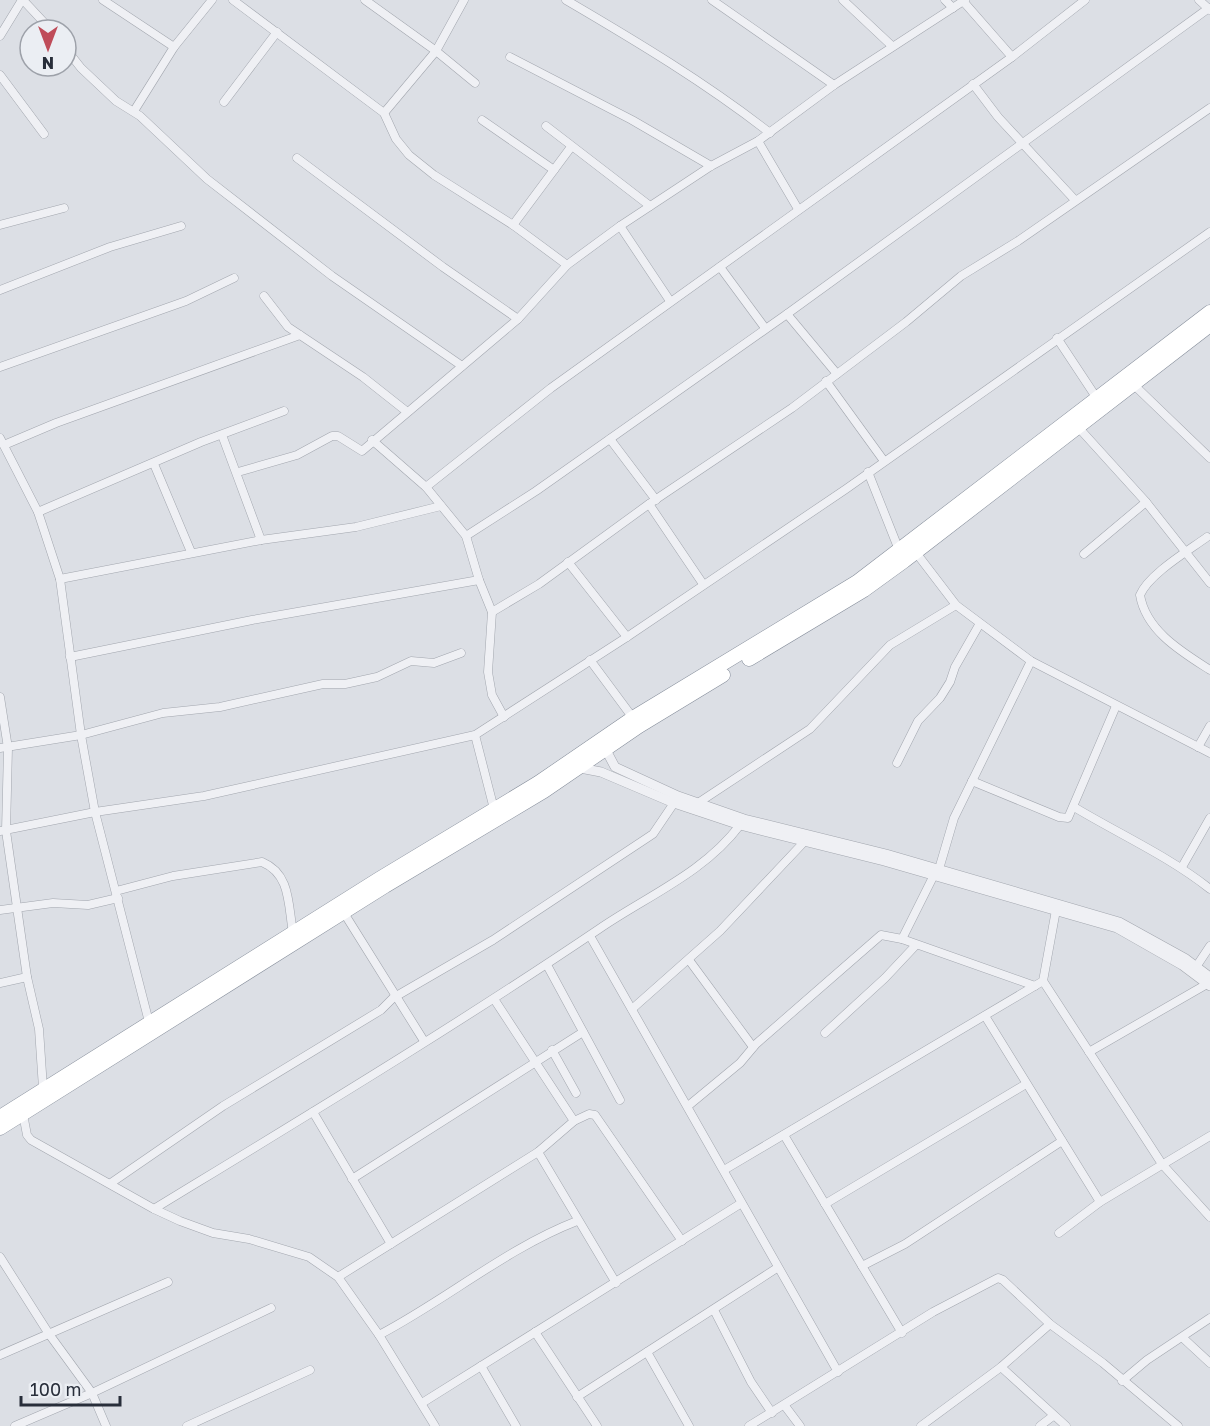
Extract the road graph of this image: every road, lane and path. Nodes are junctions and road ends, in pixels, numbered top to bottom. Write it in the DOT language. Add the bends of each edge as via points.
graph roads {
  1 [pos="23,0"];
  2 [pos="103,0"];
  3 [pos="212,0"];
  4 [pos="233,0"];
  5 [pos="364,0"];
  6 [pos="464,0"];
  7 [pos="566,0"];
  8 [pos="712,0"];
  9 [pos="843,0"];
  10 [pos="945,0"];
  11 [pos="1085,0"];
  12 [pos="1199,0"];
  13 [pos="964,1"];
  14 [pos="953,8"];
  15 [pos="1209,9"];
  16 [pos="40,18"];
  17 [pos="277,32"];
  18 [pos="0,36"];
  19 [pos="892,46"];
  20 [pos="174,47"];
  21 [pos="436,51"];
  22 [pos="510,57"];
  23 [pos="1012,57"];
  24 [pos="78,64"];
  25 [pos="0,75"];
  26 [pos="475,83"];
  27 [pos="974,84"];
  28 [pos="834,85"];
  29 [pos="224,102"];
  30 [pos="1210,108"];
  31 [pos="134,111"];
  32 [pos="384,113"];
  33 [pos="482,120"];
  34 [pos="546,126"];
  35 [pos="770,133"];
  36 [pos="44,134"];
  37 [pos="758,141"];
  38 [pos="1022,144"];
  39 [pos="571,147"];
  40 [pos="297,158"];
  41 [pos="711,166"];
  42 [pos="555,170"];
  43 [pos="1074,199"];
  44 [pos="650,206"];
  45 [pos="64,208"];
  46 [pos="798,209"];
  47 [pos="0,225"];
  48 [pos="181,225"];
  49 [pos="513,225"];
  50 [pos="620,226"];
  51 [pos="1210,232"];
  52 [pos="567,265"];
  53 [pos="720,267"];
  54 [pos="234,278"];
  55 [pos="0,290"];
  56 [pos="264,296"];
  57 [pos="670,301"];
  58 [pos="1210,312"];
  59 [pos="787,314"];
  60 [pos="518,319"];
  61 [pos="1210,324"];
  62 [pos="765,328"];
  63 [pos="300,335"];
  64 [pos="1057,338"];
  65 [pos="462,366"];
  66 [pos="0,367"];
  67 [pos="837,374"];
  68 [pos="826,381"];
  69 [pos="1134,385"];
  70 [pos="1098,400"];
  71 [pos="284,411"];
  72 [pos="406,411"];
  73 [pos="1078,427"];
  74 [pos="222,435"];
  75 [pos="610,439"];
  76 [pos="372,440"];
  77 [pos="2,441"];
  78 [pos="1209,455"];
  79 [pos="884,461"];
  80 [pos="154,464"];
  81 [pos="237,472"];
  82 [pos="868,472"];
  83 [pos="426,487"];
  84 [pos="652,502"];
  85 [pos="1146,502"];
  86 [pos="441,506"];
  87 [pos="38,512"];
  88 [pos="466,536"];
  89 [pos="1207,537"];
  90 [pos="261,540"];
  91 [pos="908,548"];
  92 [pos="191,552"];
  93 [pos="1186,553"];
  94 [pos="1083,554"];
  95 [pos="568,562"];
  96 [pos="60,579"];
  97 [pos="478,580"];
  98 [pos="704,584"];
  99 [pos="1210,584"];
  100 [pos="956,605"];
  101 [pos="492,612"];
  102 [pos="979,625"];
  103 [pos="627,637"];
  104 [pos="461,653"];
  105 [pos="70,657"];
  106 [pos="590,660"];
  107 [pos="1031,661"];
  108 [pos="1210,670"];
  109 [pos="695,686"];
  110 [pos="0,697"];
  111 [pos="1116,706"];
  112 [pos="504,717"];
  113 [pos="633,718"];
  114 [pos="1210,726"];
  115 [pos="81,735"];
  116 [pos="475,735"];
  117 [pos="1197,747"];
  118 [pos="4,748"];
  119 [pos="606,750"];
  120 [pos="1210,753"];
  121 [pos="897,763"];
  122 [pos="580,768"];
  123 [pos="972,781"];
  124 [pos="674,803"];
  125 [pos="698,803"];
  126 [pos="1074,807"];
  127 [pos="494,809"];
  128 [pos="96,812"];
  129 [pos="1210,818"];
  130 [pos="740,825"];
  131 [pos="3,831"];
  132 [pos="804,842"];
  133 [pos="1182,867"];
  134 [pos="937,872"];
  135 [pos="1210,889"];
  136 [pos="117,895"];
  137 [pos="16,906"];
  138 [pos="0,910"];
  139 [pos="1056,910"];
  140 [pos="344,913"];
  141 [pos="293,933"];
  142 [pos="590,936"];
  143 [pos="902,939"];
  144 [pos="916,945"];
  145 [pos="1210,946"];
  146 [pos="689,960"];
  147 [pos="547,965"];
  148 [pos="1196,967"];
  149 [pos="27,977"];
  150 [pos="1043,981"];
  151 [pos="1209,982"];
  152 [pos="0,983"];
  153 [pos="1035,986"];
  154 [pos="396,996"];
  155 [pos="494,999"];
  156 [pos="632,1009"];
  157 [pos="985,1016"];
  158 [pos="149,1022"];
  159 [pos="583,1032"];
  160 [pos="825,1033"];
  161 [pos="424,1041"];
  162 [pos="753,1047"];
  163 [pos="552,1050"];
  164 [pos="1089,1052"];
  165 [pos="534,1061"];
  166 [pos="1026,1084"];
  167 [pos="43,1088"];
  168 [pos="576,1093"];
  169 [pos="620,1100"];
  170 [pos="687,1106"];
  171 [pos="313,1112"];
  172 [pos="23,1114"];
  173 [pos="0,1117"];
  174 [pos="574,1121"];
  175 [pos="0,1128"];
  176 [pos="784,1135"];
  177 [pos="1210,1136"];
  178 [pos="1062,1141"];
  179 [pos="538,1152"];
  180 [pos="1162,1164"];
  181 [pos="724,1170"];
  182 [pos="352,1179"];
  183 [pos="111,1183"];
  184 [pos="1100,1202"];
  185 [pos="740,1204"];
  186 [pos="825,1204"];
  187 [pos="154,1209"];
  188 [pos="1210,1217"];
  189 [pos="577,1221"];
  190 [pos="1059,1233"];
  191 [pos="682,1240"];
  192 [pos="391,1244"];
  193 [pos="0,1257"];
  194 [pos="862,1266"];
  195 [pos="777,1268"];
  196 [pos="338,1277"];
  197 [pos="168,1282"];
  198 [pos="616,1283"];
  199 [pos="271,1308"];
  200 [pos="714,1310"];
  201 [pos="1210,1318"];
  202 [pos="1050,1324"];
  203 [pos="535,1332"];
  204 [pos="902,1333"];
  205 [pos="49,1334"];
  206 [pos="379,1335"];
  207 [pos="1183,1338"];
  208 [pos="647,1352"];
  209 [pos="0,1356"];
  210 [pos="1210,1363"];
  211 [pos="481,1366"];
  212 [pos="1001,1366"];
  213 [pos="310,1370"];
  214 [pos="838,1372"];
  215 [pos="1122,1381"];
  216 [pos="92,1393"];
  217 [pos="577,1397"];
  218 [pos="422,1403"];
  219 [pos="785,1406"];
  220 [pos="772,1413"];
  221 [pos="1053,1416"];
  222 [pos="15,1426"];
  223 [pos="106,1426"];
  224 [pos="187,1426"];
  225 [pos="435,1426"];
  226 [pos="516,1426"];
  227 [pos="597,1426"];
  228 [pos="689,1426"];
  229 [pos="749,1426"];
  230 [pos="800,1426"];
  231 [pos="921,1426"];
  232 [pos="1040,1426"];
  233 [pos="1066,1426"];
  234 [pos="1178,1426"];
  1 -- 16 [label="street"];
  1 -- 18 [label="street"];
  2 -- 20 [label="street"];
  3 -- 20 [label="street"];
  4 -- 17 [label="street"];
  5 -- 21 [label="street"];
  6 -- 21 [label="street"];
  7 -- 35 [label="street" via="669,61"];
  8 -- 28 [label="street"];
  9 -- 19 [label="street"];
  10 -- 14 [label="street"];
  11 -- 23 [label="street"];
  12 -- 15 [label="street"];
  13 -- 14 [label="street"];
  13 -- 23 [label="street"];
  14 -- 19 [label="street"];
  15 -- 38 [label="street"];
  17 -- 29 [label="street"];
  17 -- 32 [label="street"];
  19 -- 28 [label="street"];
  20 -- 31 [label="street"];
  21 -- 26 [label="street"];
  21 -- 32 [label="street"];
  22 -- 41 [label="street"];
  23 -- 27 [label="street"];
  24 -- 31 [label="street" via="116,101"];
  25 -- 36 [label="street"];
  27 -- 38 [label="street"];
  27 -- 46 [label="street"];
  28 -- 35 [label="street"];
  30 -- 43 [label="street"];
  31 -- 65 [label="street" via="250,213 332,276"];
  32 -- 49 [label="street" via="396,140 409,155"];
  33 -- 42 [label="street"];
  34 -- 39 [label="street"];
  35 -- 37 [label="street"];
  37 -- 41 [label="street"];
  37 -- 46 [label="street"];
  38 -- 43 [label="street"];
  38 -- 59 [label="street"];
  39 -- 42 [label="street"];
  39 -- 44 [label="street"];
  40 -- 60 [label="street"];
  41 -- 44 [label="street"];
  42 -- 49 [label="street"];
  43 -- 67 [label="street" via="1018,241 961,276"];
  44 -- 50 [label="street"];
  45 -- 47 [label="street"];
  46 -- 53 [label="street"];
  48 -- 55 [label="street" via="110,247"];
  49 -- 52 [label="street"];
  50 -- 52 [label="street"];
  50 -- 57 [label="street"];
  51 -- 64 [label="street"];
  52 -- 60 [label="street"];
  53 -- 57 [label="street"];
  53 -- 62 [label="street"];
  54 -- 66 [label="street" via="186,301"];
  56 -- 63 [label="street" via="288,327"];
  57 -- 83 [label="street" via="550,388"];
  58 -- 70 [label="highway"];
  59 -- 62 [label="street"];
  59 -- 67 [label="street"];
  60 -- 65 [label="street"];
  61 -- 69 [label="highway"];
  62 -- 75 [label="street"];
  63 -- 72 [label="street"];
  63 -- 77 [label="street"];
  64 -- 70 [label="street"];
  64 -- 79 [label="street"];
  65 -- 72 [label="street"];
  67 -- 68 [label="street"];
  68 -- 79 [label="street"];
  68 -- 84 [label="street"];
  69 -- 73 [label="highway"];
  69 -- 78 [label="street"];
  70 -- 91 [label="highway"];
  71 -- 74 [label="street"];
  72 -- 76 [label="street"];
  73 -- 85 [label="street"];
  73 -- 91 [label="highway"];
  74 -- 80 [label="street"];
  74 -- 81 [label="street"];
  75 -- 84 [label="street"];
  75 -- 88 [label="street"];
  76 -- 81 [label="street" via="358,451 332,436 297,455"];
  76 -- 83 [label="street"];
  77 -- 87 [label="street"];
  79 -- 82 [label="street"];
  80 -- 87 [label="street"];
  80 -- 92 [label="street"];
  81 -- 90 [label="street"];
  82 -- 91 [label="street"];
  82 -- 98 [label="street"];
  83 -- 86 [label="street"];
  84 -- 95 [label="street"];
  84 -- 98 [label="street"];
  85 -- 93 [label="street"];
  85 -- 94 [label="street"];
  86 -- 88 [label="street"];
  86 -- 90 [label="street" via="357,527"];
  87 -- 96 [label="street"];
  88 -- 97 [label="street"];
  89 -- 93 [label="street"];
  90 -- 92 [label="street"];
  91 -- 100 [label="street"];
  91 -- 109 [label="highway"];
  92 -- 96 [label="street"];
  93 -- 99 [label="street"];
  93 -- 108 [label="street" via="1145,586 1141,599 1162,636"];
  95 -- 101 [label="street"];
  95 -- 103 [label="street"];
  96 -- 105 [label="street"];
  97 -- 101 [label="street"];
  97 -- 105 [label="street"];
  98 -- 103 [label="street"];
  100 -- 102 [label="street"];
  100 -- 125 [label="street" via="890,645 810,729"];
  101 -- 112 [label="street" via="488,672 492,695"];
  102 -- 107 [label="street"];
  102 -- 121 [label="street" via="950,682 918,721"];
  103 -- 106 [label="street"];
  104 -- 115 [label="street" via="434,663 411,661 377,677 345,684 323,684 220,707 163,713"];
  105 -- 115 [label="street"];
  106 -- 112 [label="street"];
  106 -- 113 [label="street"];
  107 -- 111 [label="street"];
  107 -- 123 [label="street"];
  109 -- 113 [label="highway"];
  109 -- 119 [label="highway"];
  110 -- 118 [label="street"];
  111 -- 117 [label="street"];
  111 -- 126 [label="street"];
  112 -- 116 [label="street"];
  113 -- 127 [label="highway" via="576,759"];
  114 -- 117 [label="street"];
  115 -- 118 [label="street"];
  115 -- 128 [label="street"];
  116 -- 127 [label="street"];
  116 -- 128 [label="street" via="204,795"];
  117 -- 120 [label="street"];
  118 -- 131 [label="street"];
  119 -- 122 [label="highway"];
  119 -- 125 [label="street" via="615,767"];
  122 -- 124 [label="street" via="601,772"];
  122 -- 140 [label="highway"];
  123 -- 126 [label="street" via="1064,819"];
  123 -- 134 [label="street" via="954,818"];
  124 -- 130 [label="street"];
  124 -- 154 [label="street" via="653,834 493,940"];
  125 -- 134 [label="street"];
  126 -- 133 [label="street"];
  127 -- 141 [label="highway"];
  128 -- 131 [label="street"];
  128 -- 136 [label="street"];
  129 -- 133 [label="street"];
  130 -- 132 [label="street"];
  130 -- 142 [label="street" via="700,865"];
  131 -- 137 [label="street"];
  132 -- 134 [label="street"];
  132 -- 146 [label="street"];
  133 -- 135 [label="street"];
  134 -- 139 [label="street"];
  134 -- 143 [label="street"];
  134 -- 148 [label="street" via="1119,922"];
  136 -- 137 [label="street" via="88,905"];
  136 -- 141 [label="street" via="173,876 262,862 273,866 283,878"];
  136 -- 158 [label="street"];
  137 -- 138 [label="street"];
  137 -- 149 [label="street"];
  139 -- 150 [label="street"];
  139 -- 151 [label="street" via="1117,928"];
  140 -- 154 [label="street"];
  140 -- 172 [label="highway"];
  141 -- 158 [label="highway"];
  142 -- 147 [label="street"];
  142 -- 156 [label="street"];
  143 -- 144 [label="street"];
  143 -- 162 [label="street" via="881,935"];
  144 -- 153 [label="street"];
  144 -- 160 [label="street"];
  145 -- 148 [label="street"];
  146 -- 156 [label="street"];
  146 -- 162 [label="street"];
  147 -- 155 [label="street"];
  147 -- 159 [label="street"];
  148 -- 151 [label="street"];
  149 -- 152 [label="street"];
  149 -- 167 [label="street" via="39,1029"];
  150 -- 153 [label="street"];
  150 -- 164 [label="street"];
  151 -- 164 [label="street"];
  153 -- 157 [label="street"];
  154 -- 161 [label="street"];
  154 -- 183 [label="street" via="381,1010 214,1112"];
  155 -- 161 [label="street"];
  155 -- 165 [label="street"];
  156 -- 170 [label="street"];
  157 -- 166 [label="street"];
  157 -- 176 [label="street"];
  158 -- 167 [label="highway"];
  159 -- 163 [label="street"];
  159 -- 169 [label="street"];
  161 -- 171 [label="street"];
  162 -- 170 [label="street" via="740,1063"];
  163 -- 165 [label="street"];
  163 -- 168 [label="street"];
  164 -- 180 [label="street"];
  165 -- 174 [label="street"];
  165 -- 182 [label="street"];
  166 -- 178 [label="street"];
  166 -- 186 [label="street"];
  167 -- 173 [label="highway"];
  170 -- 181 [label="street"];
  171 -- 182 [label="street"];
  171 -- 187 [label="street"];
  172 -- 175 [label="highway"];
  172 -- 183 [label="street" via="31,1140"];
  174 -- 179 [label="street"];
  174 -- 191 [label="street" via="595,1114"];
  176 -- 181 [label="street"];
  176 -- 186 [label="street"];
  177 -- 180 [label="street"];
  178 -- 184 [label="street"];
  178 -- 194 [label="street" via="904,1244"];
  179 -- 189 [label="street"];
  179 -- 192 [label="street"];
  180 -- 184 [label="street"];
  180 -- 188 [label="street"];
  181 -- 185 [label="street"];
  182 -- 192 [label="street"];
  183 -- 187 [label="street"];
  184 -- 190 [label="street"];
  185 -- 191 [label="street"];
  185 -- 195 [label="street"];
  186 -- 194 [label="street"];
  187 -- 196 [label="street" via="213,1233 309,1257"];
  189 -- 198 [label="street"];
  189 -- 206 [label="street"];
  191 -- 198 [label="street"];
  192 -- 196 [label="street"];
  193 -- 205 [label="street"];
  194 -- 204 [label="street"];
  195 -- 200 [label="street"];
  195 -- 214 [label="street"];
  196 -- 206 [label="street"];
  197 -- 205 [label="street"];
  198 -- 203 [label="street"];
  199 -- 216 [label="street"];
  200 -- 208 [label="street"];
  200 -- 220 [label="street" via="751,1382"];
  201 -- 207 [label="street"];
  202 -- 204 [label="street" via="998,1278"];
  202 -- 212 [label="street"];
  202 -- 215 [label="street"];
  203 -- 211 [label="street"];
  203 -- 217 [label="street"];
  204 -- 214 [label="street"];
  205 -- 209 [label="street"];
  205 -- 216 [label="street"];
  206 -- 218 [label="street"];
  207 -- 210 [label="street"];
  207 -- 215 [label="street" via="1146,1360"];
  208 -- 217 [label="street"];
  208 -- 228 [label="street"];
  211 -- 218 [label="street"];
  211 -- 226 [label="street"];
  212 -- 221 [label="street"];
  212 -- 231 [label="street"];
  213 -- 224 [label="street"];
  214 -- 219 [label="street"];
  215 -- 234 [label="street"];
  216 -- 222 [label="street"];
  216 -- 223 [label="street"];
  217 -- 227 [label="street"];
  218 -- 225 [label="street"];
  219 -- 220 [label="street"];
  219 -- 230 [label="street"];
  220 -- 229 [label="street"];
  221 -- 232 [label="street"];
  221 -- 233 [label="street"];
}
